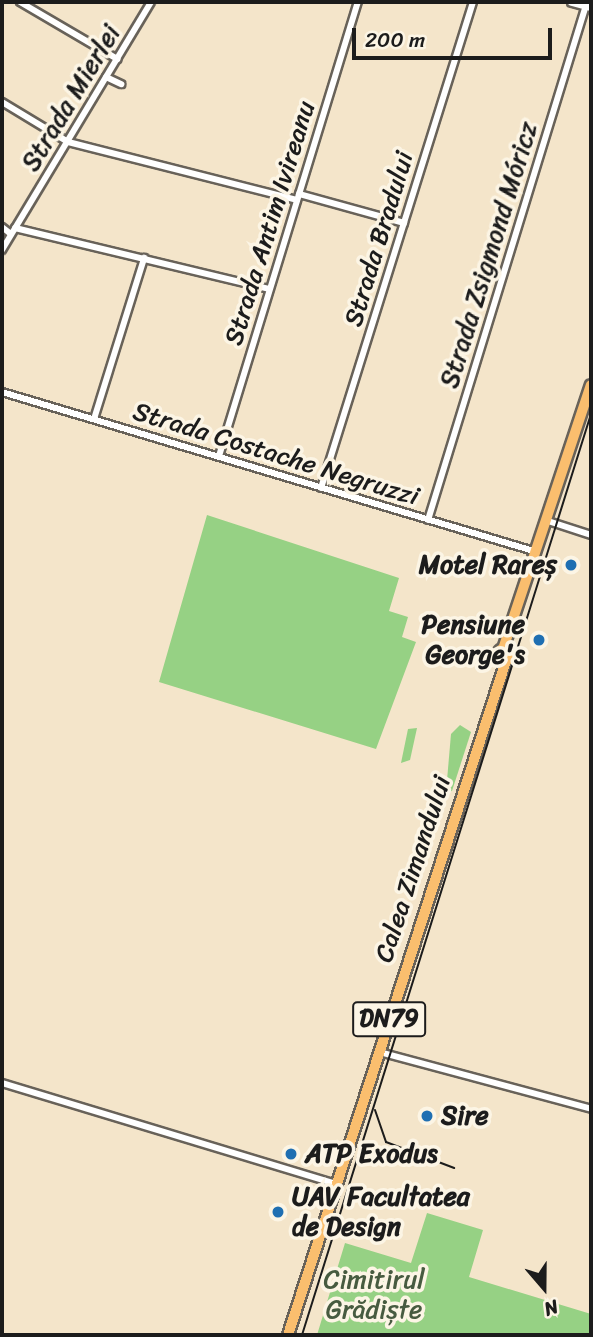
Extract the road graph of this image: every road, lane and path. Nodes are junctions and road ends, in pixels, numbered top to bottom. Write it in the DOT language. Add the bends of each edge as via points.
graph roads {
  1 [pos="20,2"];
  2 [pos="151,2"];
  3 [pos="358,2"];
  4 [pos="473,2"];
  5 [pos="572,2"];
  6 [pos="588,5"];
  7 [pos="117,59"];
  8 [pos="106,77"];
  9 [pos="121,84"];
  10 [pos="2,102"];
  11 [pos="68,142"];
  12 [pos="298,197"];
  13 [pos="404,223"];
  14 [pos="2,227"];
  15 [pos="13,231"];
  16 [pos="2,250"];
  17 [pos="144,258"];
  18 [pos="269,289"];
  19 [pos="591,385"];
  20 [pos="2,392"];
  21 [pos="587,411"];
  22 [pos="94,419"];
  23 [pos="219,456"];
  24 [pos="321,488"];
  25 [pos="428,520"];
  26 [pos="548,521"];
  27 [pos="591,535"];
  28 [pos="538,553"];
  29 [pos="379,1052"];
  30 [pos="2,1083"];
  31 [pos="591,1110"];
  32 [pos="337,1184"];
  33 [pos="288,1335"];
  1 -- 7 [label="street"];
  2 -- 7 [label="street, Strada Mierlei"];
  3 -- 12 [label="street, Strada Antim Ivireanu"];
  4 -- 13 [label="street, Strada Bradului"];
  5 -- 6 [label="street"];
  6 -- 25 [label="street, Strada Zsigmond Móricz"];
  7 -- 8 [label="street, Strada Mierlei"];
  8 -- 9 [label="street"];
  8 -- 11 [label="street, Strada Mierlei"];
  10 -- 11 [label="street"];
  11 -- 12 [label="street"];
  11 -- 15 [label="street, Strada Mierlei"];
  12 -- 13 [label="street"];
  12 -- 18 [label="street, Strada Antim Ivireanu"];
  13 -- 24 [label="street, Strada Bradului"];
  14 -- 15 [label="street"];
  15 -- 16 [label="street, Strada Mierlei"];
  15 -- 17 [label="street"];
  17 -- 18 [label="street"];
  17 -- 22 [label="street"];
  18 -- 23 [label="street, Strada Antim Ivireanu"];
  19 -- 21 [label="main road, DN79"];
  20 -- 22 [label="street, Strada Costache Negruzzi"];
  21 -- 26 [label="main road, DN79"];
  22 -- 23 [label="street, Strada Costache Negruzzi"];
  23 -- 24 [label="street, Strada Costache Negruzzi"];
  24 -- 25 [label="street, Strada Costache Negruzzi"];
  25 -- 28 [label="street, Strada Costache Negruzzi"];
  26 -- 27 [label="street"];
  26 -- 28 [label="main road, DN79"];
  28 -- 29 [label="main road, Calea Zimandului / DN79"];
  29 -- 31 [label="street"];
  29 -- 32 [label="main road, Calea Zimandului / DN79"];
  30 -- 32 [label="street"];
  32 -- 33 [label="main road, Calea Zimandului / DN79"];
}
